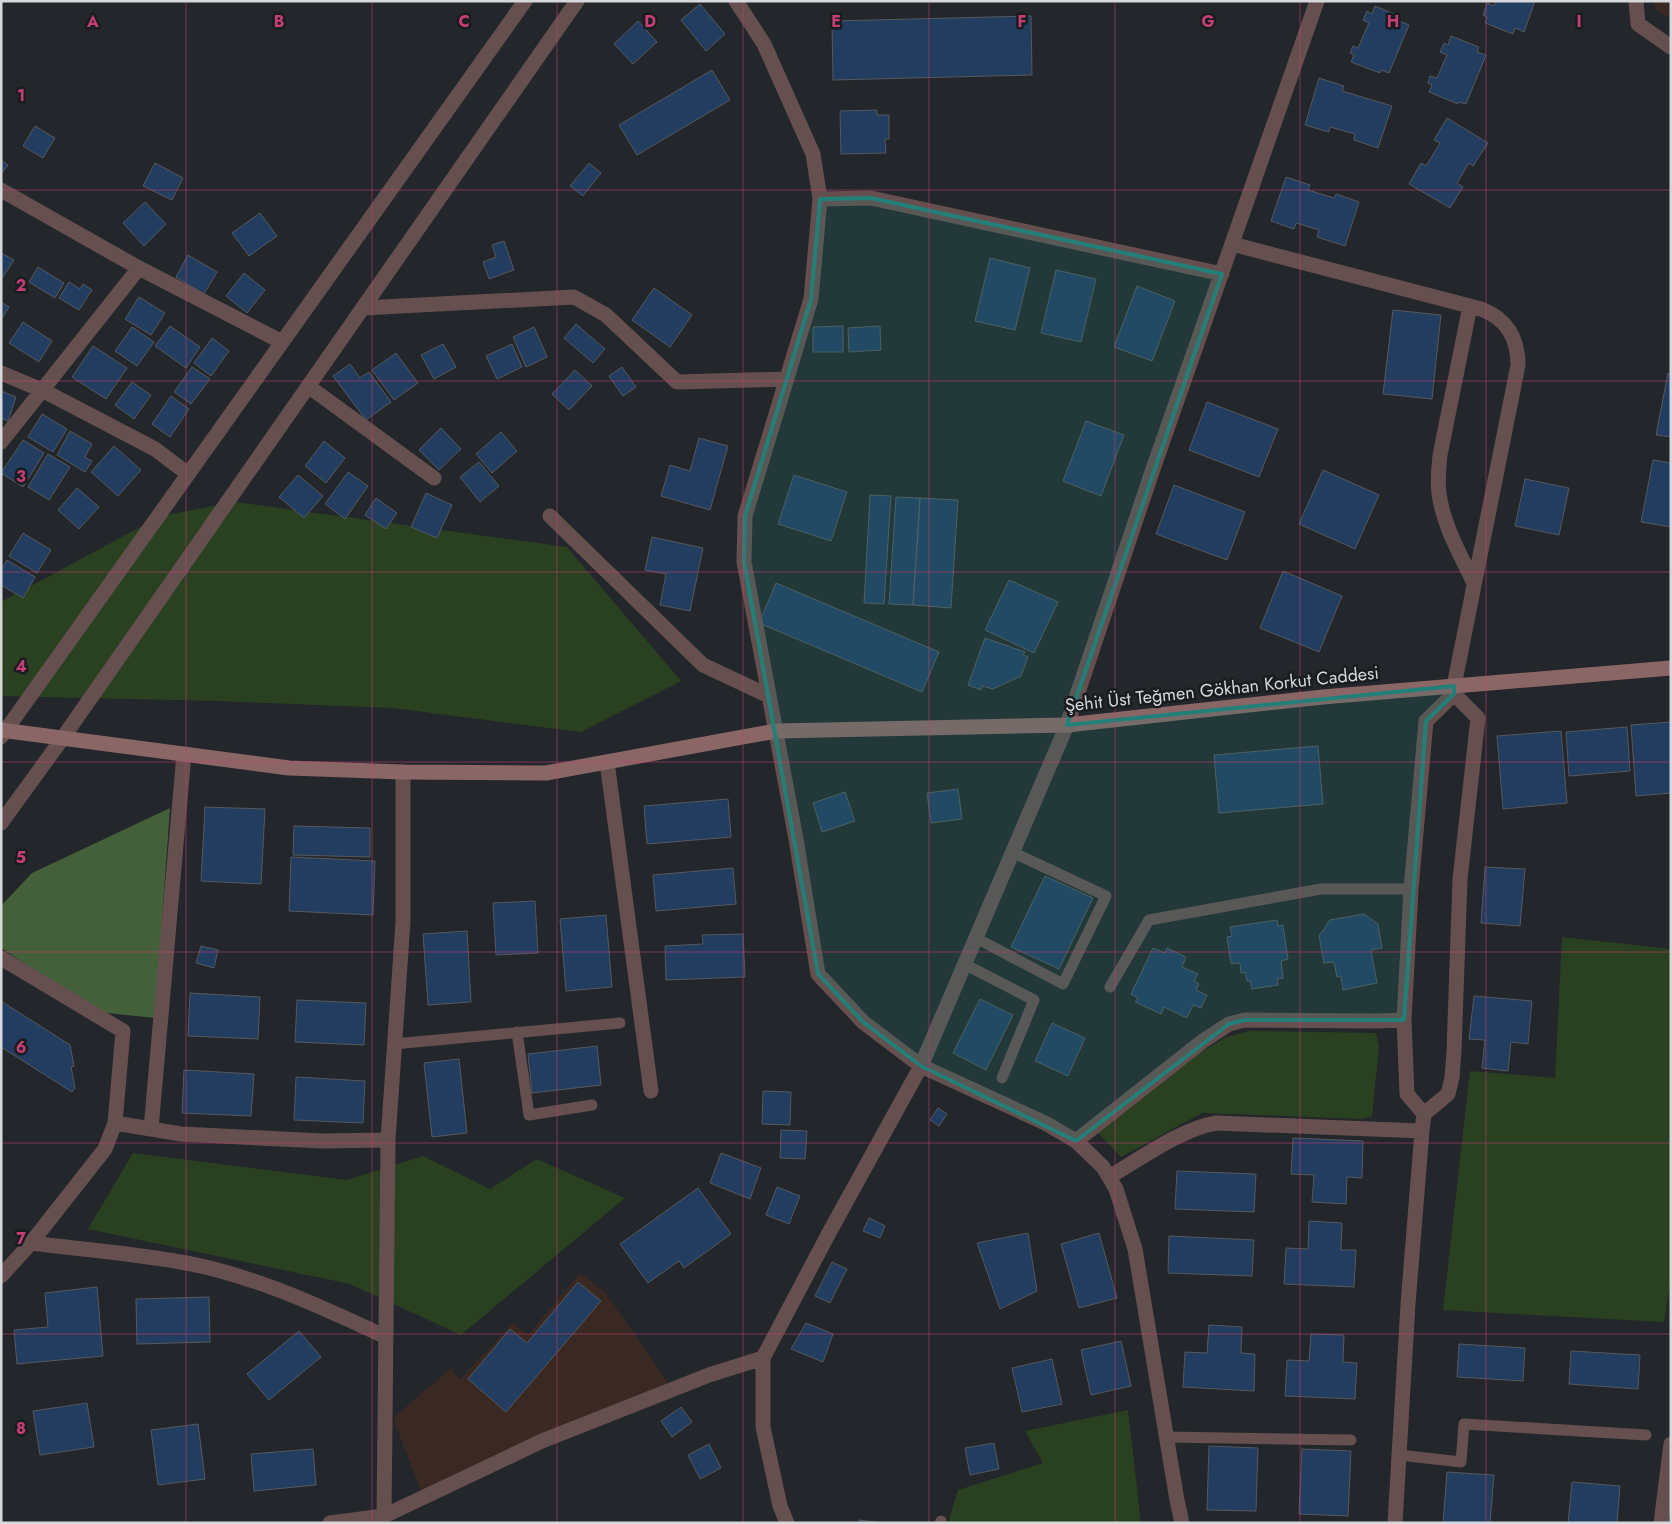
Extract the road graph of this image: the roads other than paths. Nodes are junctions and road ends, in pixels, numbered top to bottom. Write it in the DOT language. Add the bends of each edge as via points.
graph roads {
  1 [pos="525,1"];
  2 [pos="577,1"];
  3 [pos="736,1"];
  4 [pos="1317,1"];
  5 [pos="1636,1"];
  6 [pos="1671,47"];
  7 [pos="1,190"];
  8 [pos="820,199"];
  9 [pos="1232,244"];
  10 [pos="139,268"];
  11 [pos="1222,274"];
  12 [pos="1470,306"];
  13 [pos="362,308"];
  14 [pos="282,342"];
  15 [pos="1,373"];
  16 [pos="787,379"];
  17 [pos="308,386"];
  18 [pos="42,390"];
  19 [pos="1,442"];
  20 [pos="188,474"];
  21 [pos="434,478"];
  22 [pos="550,516"];
  23 [pos="1474,583"];
  24 [pos="1671,668"];
  25 [pos="1454,690"];
  26 [pos="769,696"];
  27 [pos="1067,725"];
  28 [pos="776,731"];
  29 [pos="3,733"];
  30 [pos="62,739"];
  31 [pos="184,754"];
  32 [pos="607,762"];
  33 [pos="403,772"];
  34 [pos="1,822"];
  35 [pos="1012,852"];
  36 [pos="1411,889"];
  37 [pos="976,938"];
  38 [pos="1,958"];
  39 [pos="964,964"];
  40 [pos="1110,987"];
  41 [pos="1404,1020"];
  42 [pos="620,1023"];
  43 [pos="517,1032"];
  44 [pos="394,1044"];
  45 [pos="921,1066"];
  46 [pos="1002,1078"];
  47 [pos="651,1092"];
  48 [pos="592,1105"];
  49 [pos="1424,1114"];
  50 [pos="115,1123"];
  51 [pos="151,1129"];
  52 [pos="1422,1131"];
  53 [pos="388,1140"];
  54 [pos="1076,1141"];
  55 [pos="1109,1177"];
  56 [pos="31,1243"];
  57 [pos="1,1276"];
  58 [pos="386,1337"];
  59 [pos="763,1358"];
  60 [pos="1646,1435"];
  61 [pos="1166,1437"];
  62 [pos="1351,1440"];
  63 [pos="1671,1444"];
  64 [pos="1399,1455"];
  65 [pos="384,1516"];
  66 [pos="330,1523"];
  67 [pos="787,1523"];
  68 [pos="1182,1523"];
  69 [pos="1395,1523"];
  70 [pos="1661,1523"];
  1 -- 14 [label="street"];
  2 -- 13 [label="street"];
  3 -- 8 [label="street" via="764,44 813,154"];
  4 -- 9 [label="street"];
  5 -- 6 [label="street" via="1638,24"];
  7 -- 10 [label="street"];
  8 -- 11 [label="street" via="871,198"];
  8 -- 16 [label="street" via="811,299"];
  9 -- 11 [label="street"];
  9 -- 12 [label="street"];
  10 -- 14 [label="street"];
  10 -- 18 [label="street"];
  11 -- 27 [label="street"];
  12 -- 23 [label="street" via="1438,473 1443,514"];
  12 -- 23 [label="street" via="1490,313 1505,324 1516,342 1518,354"];
  13 -- 16 [label="street" via="574,297 606,315 677,382"];
  13 -- 17 [label="street"];
  14 -- 20 [label="street"];
  15 -- 18 [label="street"];
  16 -- 26 [label="street" via="745,516 744,562"];
  17 -- 21 [label="street"];
  17 -- 30 [label="street"];
  18 -- 19 [label="street"];
  18 -- 20 [label="street" via="154,449"];
  20 -- 29 [label="street"];
  22 -- 26 [label="street" via="703,665"];
  23 -- 25 [label="street"];
  24 -- 25 [label="street, Şehit Üst Teğmen Gökhan Korkut Caddesi"];
  25 -- 27 [label="street, Şehit Üst Teğmen Gökhan Korkut Caddesi" via="1323,697"];
  25 -- 36 [label="street" via="1426,721"];
  25 -- 49 [label="street" via="1478,718 1460,880 1452,1078 1448,1094"];
  26 -- 28 [label="street"];
  27 -- 28 [label="street, Şehit Üst Teğmen Gökhan Korkut Caddesi"];
  27 -- 35 [label="street"];
  28 -- 32 [label="street, Şehit Üst Teğmen Gökhan Korkut Caddesi"];
  28 -- 45 [label="street" via="818,974 863,1022"];
  29 -- 30 [label="street, Şehit Üst Teğmen Gökhan Korkut Caddesi"];
  30 -- 31 [label="street, Şehit Üst Teğmen Gökhan Korkut Caddesi"];
  30 -- 34 [label="street"];
  31 -- 33 [label="street, Şehit Üst Teğmen Gökhan Korkut Caddesi" via="288,768"];
  31 -- 51 [label="street"];
  32 -- 33 [label="street, Şehit Üst Teğmen Gökhan Korkut Caddesi" via="546,773"];
  32 -- 47 [label="street"];
  33 -- 44 [label="street" via="403,922"];
  35 -- 37 [label="street"];
  35 -- 37 [label="lane" via="1106,896 1063,984"];
  36 -- 40 [label="lane" via="1321,889 1149,920"];
  36 -- 41 [label="street"];
  37 -- 39 [label="street"];
  38 -- 50 [label="street" via="123,1031"];
  39 -- 45 [label="street"];
  39 -- 46 [label="lane" via="1034,1000"];
  41 -- 49 [label="street" via="1407,1094"];
  41 -- 54 [label="street" via="1245,1020 1229,1024"];
  42 -- 43 [label="lane"];
  43 -- 44 [label="lane"];
  43 -- 48 [label="lane" via="529,1115"];
  44 -- 53 [label="street"];
  45 -- 54 [label="street" via="1045,1123"];
  45 -- 59 [label="street"];
  49 -- 52 [label="street"];
  50 -- 51 [label="street"];
  50 -- 56 [label="street" via="104,1149"];
  51 -- 53 [label="street" via="181,1134 322,1141"];
  52 -- 55 [label="street" via="1216,1123 1186,1133"];
  52 -- 64 [label="street"];
  53 -- 58 [label="street"];
  54 -- 55 [label="street"];
  55 -- 61 [label="street" via="1116,1189 1135,1249"];
  56 -- 57 [label="street"];
  56 -- 58 [label="street" via="175,1261 216,1271 299,1298"];
  58 -- 65 [label="street"];
  59 -- 65 [label="street" via="709,1374 542,1441"];
  59 -- 67 [label="street" via="763,1427 780,1506"];
  60 -- 64 [label="lane" via="1464,1424 1461,1462"];
  61 -- 62 [label="lane"];
  61 -- 68 [label="street"];
  63 -- 70 [label="street"];
  64 -- 69 [label="street"];
  65 -- 66 [label="street"];
}
